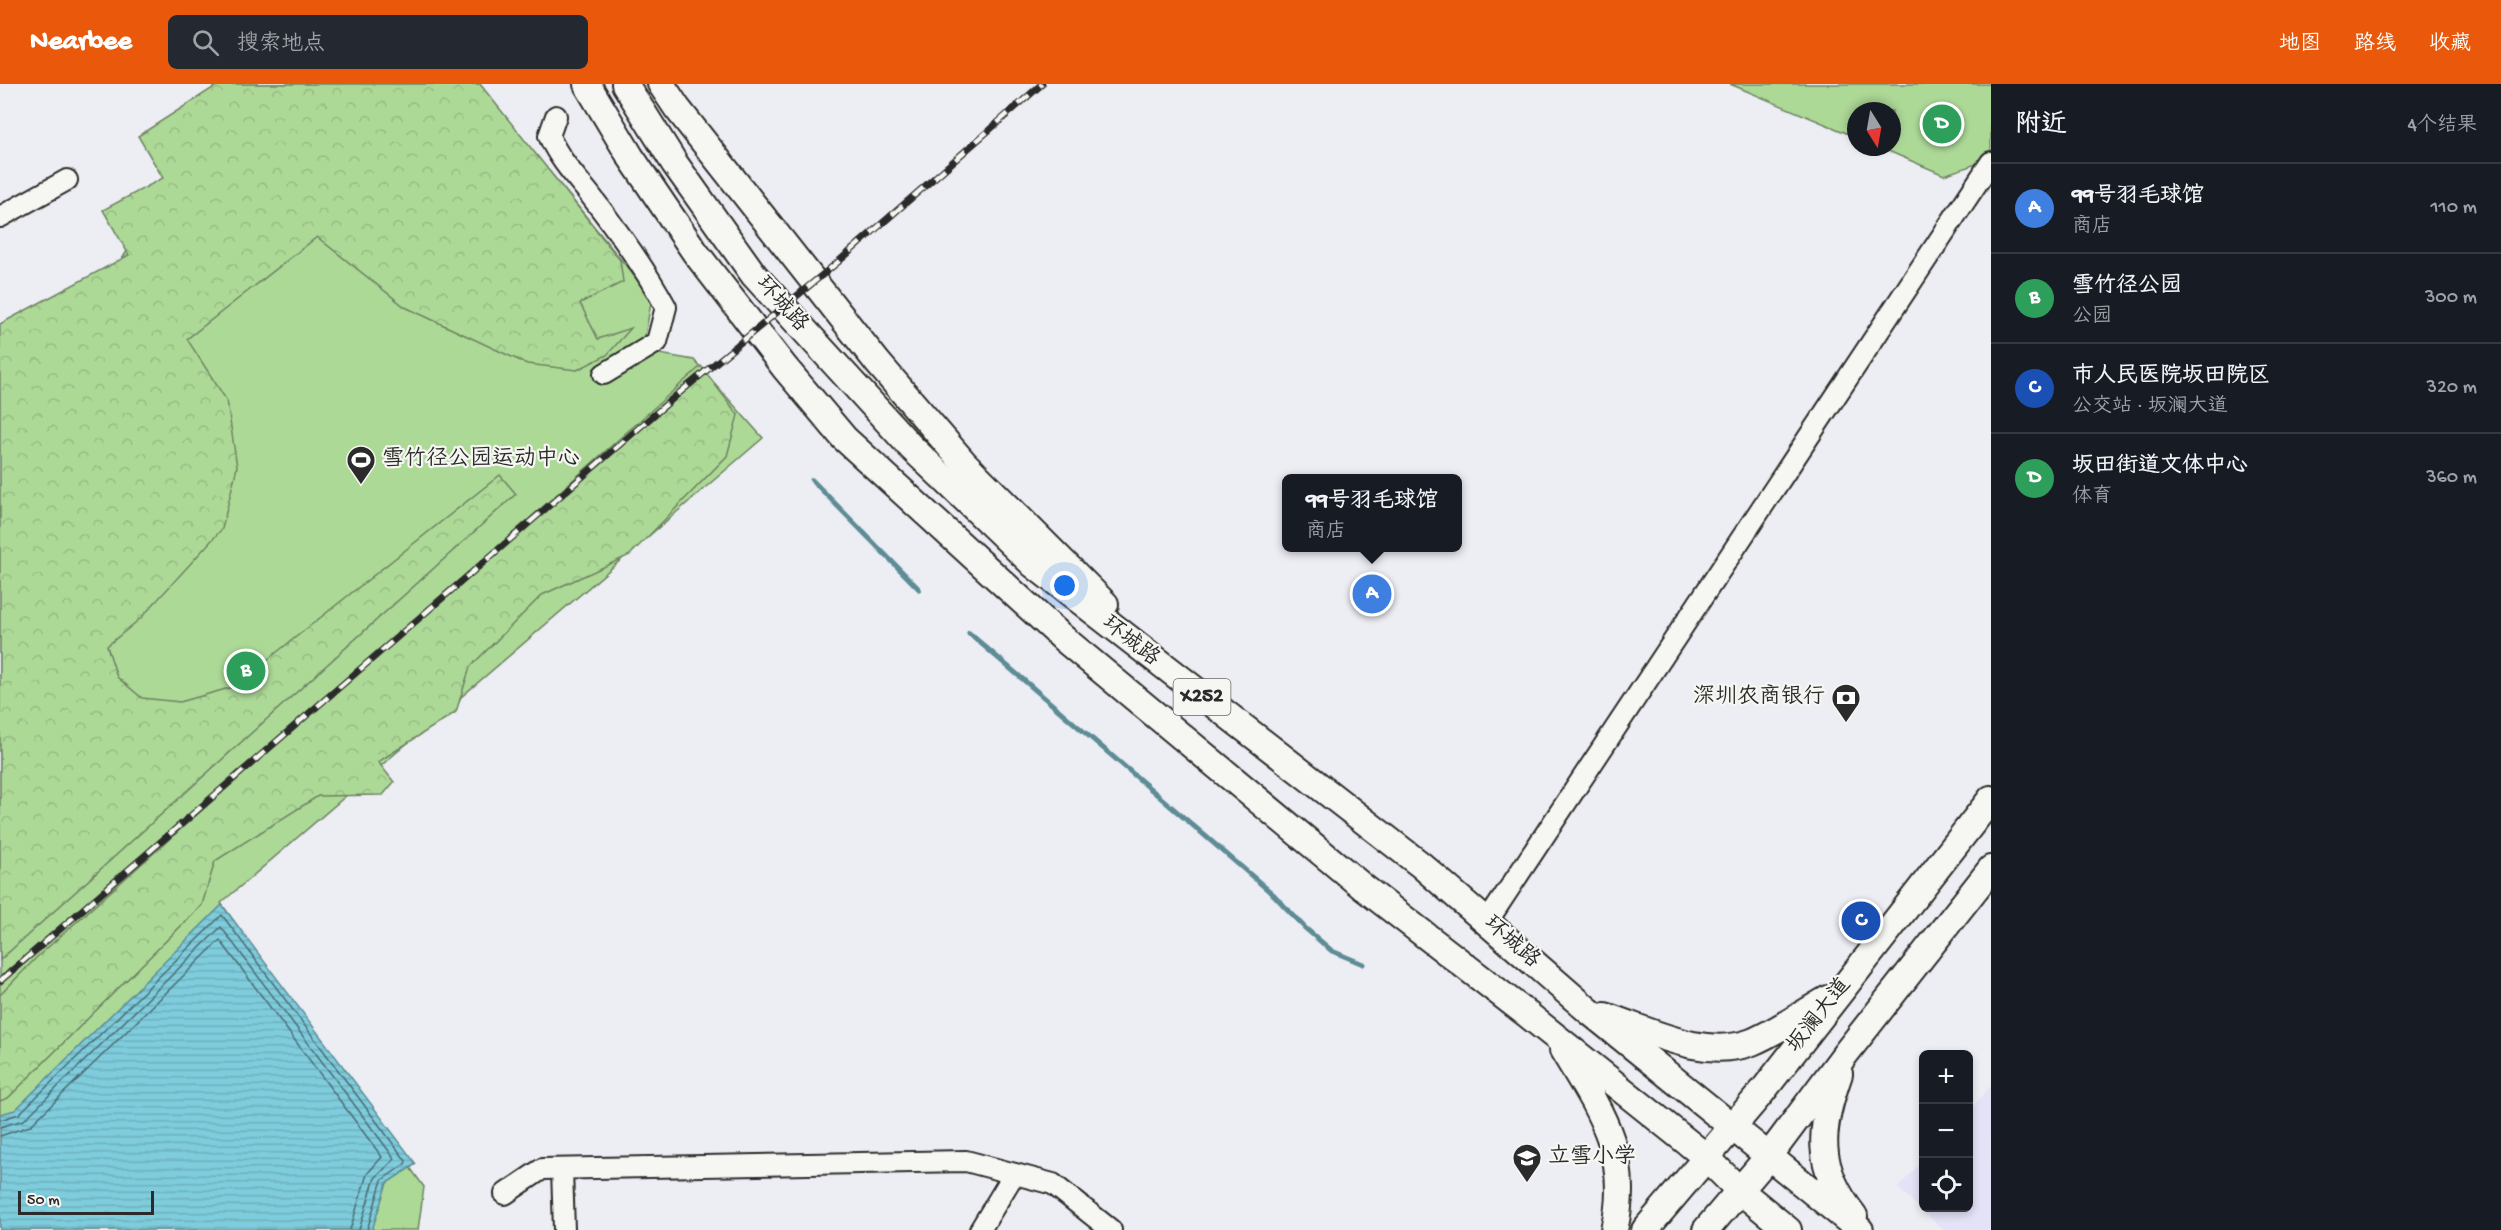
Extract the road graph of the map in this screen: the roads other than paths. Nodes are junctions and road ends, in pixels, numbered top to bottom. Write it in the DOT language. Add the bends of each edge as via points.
graph roads {
  1 [pos="587,84"];
  2 [pos="625,84"];
  3 [pos="661,84"];
  4 [pos="556,117"];
  5 [pos="1991,162"];
  6 [pos="67,180"];
  7 [pos="0,217"];
  8 [pos="604,374"];
  9 [pos="1196,692"];
  10 [pos="1991,799"];
  11 [pos="1991,869"];
  12 [pos="1488,922"];
  13 [pos="1838,992"];
  14 [pos="1589,1011"];
  15 [pos="1554,1035"];
  16 [pos="1846,1053"];
  17 [pos="1734,1127"];
  18 [pos="1769,1156"];
  19 [pos="1706,1157"];
  20 [pos="562,1169"];
  21 [pos="1014,1174"];
  22 [pos="1738,1189"];
  23 [pos="506,1194"];
  24 [pos="564,1230"];
  25 [pos="980,1230"];
  26 [pos="1111,1230"];
  27 [pos="1614,1230"];
  28 [pos="1645,1230"];
  29 [pos="1706,1230"];
  30 [pos="1788,1230"];
  31 [pos="1860,1230"];
  32 [pos="1866,1230"];
  1 -- 15 [label="main road, 环城路 / X252" via="695,252 844,438 1073,646 1363,887"];
  2 -- 9 [label="main road, 环城路 / X252" via="675,164 754,275 911,447 1034,565"];
  3 -- 9 [label="main road" via="871,354 964,463"];
  4 -- 8 [label="street" via="549,136 557,154 650,278 666,307 657,342"];
  5 -- 12 [label="street"];
  6 -- 7 [label="street"];
  9 -- 12 [label="main road, 环城路 / X252" via="1422,864"];
  10 -- 13 [label="main road, 坂澜大道"];
  11 -- 16 [label="main road, 坂澜大道"];
  12 -- 14 [label="main road, 环城路 / X252"];
  13 -- 14 [label="main road" via="1764,1036 1719,1048 1688,1044"];
  13 -- 17 [label="main road, 坂澜大道"];
  14 -- 17 [label="main road, 环城路 / X252"];
  15 -- 19 [label="main road, 环城路 / X252"];
  15 -- 27 [label="main road" via="1604,1118 1614,1143 1620,1187"];
  16 -- 18 [label="main road, 坂澜大道"];
  16 -- 32 [label="main road" via="1826,1110 1823,1147 1840,1198"];
  17 -- 18 [label="main road, 环城路 / X252"];
  17 -- 19 [label="main road, 坂澜大道"];
  18 -- 22 [label="main road, 坂澜大道"];
  18 -- 31 [label="main road, 环城路 / X252"];
  19 -- 22 [label="main road, 环城路 / X252"];
  19 -- 28 [label="main road, 坂澜大道"];
  20 -- 21 [label="street" via="966,1161"];
  20 -- 23 [label="street" via="542,1169"];
  20 -- 24 [label="street"];
  21 -- 25 [label="street"];
  21 -- 26 [label="street" via="1053,1184"];
  22 -- 29 [label="main road, 坂澜大道"];
  22 -- 30 [label="main road, 环城路 / X252"];
}
